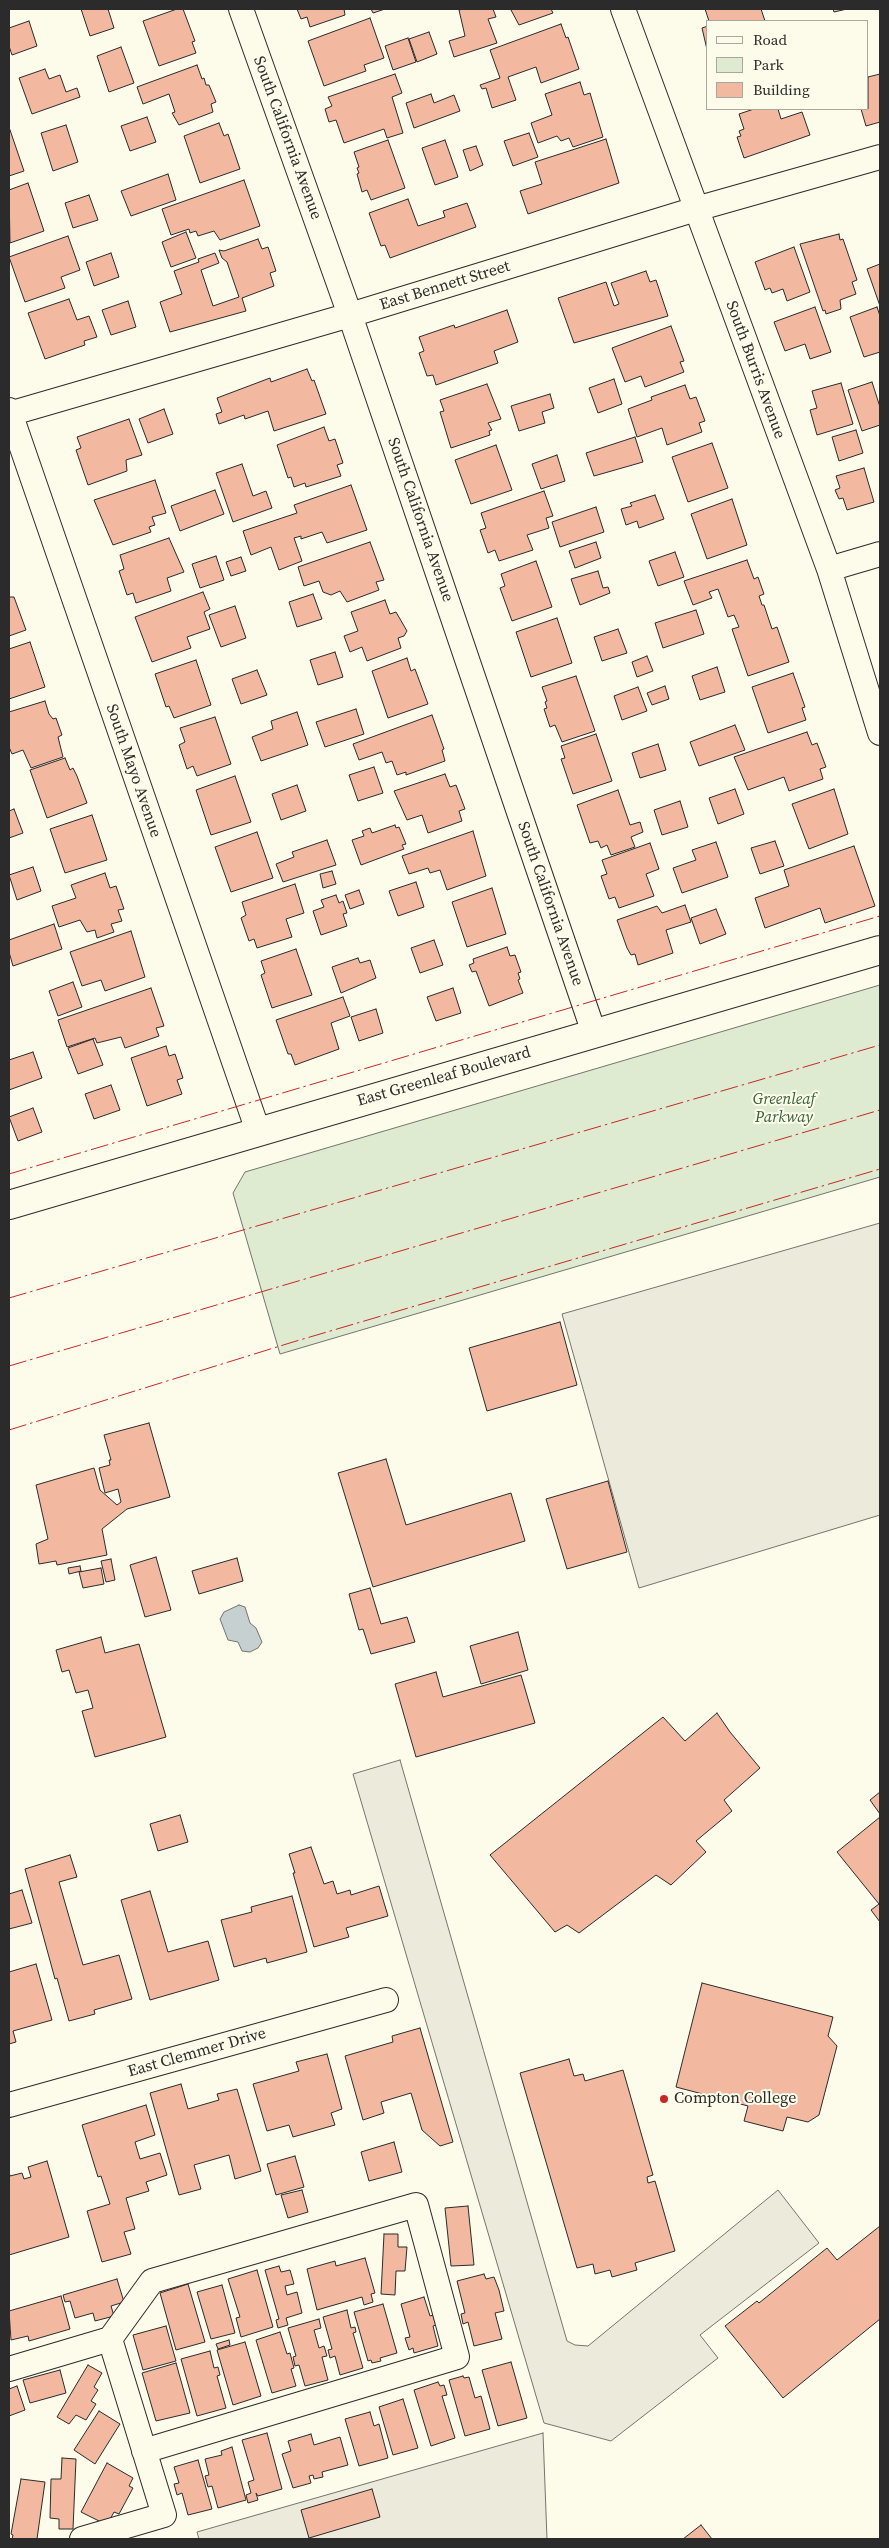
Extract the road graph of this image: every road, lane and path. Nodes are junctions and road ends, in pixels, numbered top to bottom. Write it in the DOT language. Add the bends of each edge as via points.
graph roads {
  1 [pos="241,9"];
  2 [pos="623,9"];
  3 [pos="880,157"];
  4 [pos="696,209"];
  5 [pos="350,315"];
  6 [pos="9,413"];
  7 [pos="880,554"];
  8 [pos="829,569"];
  9 [pos="880,734"];
  10 [pos="880,950"];
  11 [pos="594,1033"];
  12 [pos="258,1132"];
  13 [pos="9,1204"];
  14 [pos="386,2000"];
  15 [pos="9,2105"];
  16 [pos="110,2339"];
  17 [pos="9,2368"];
  18 [pos="144,2451"];
  19 [pos="82,2539"];
  1 -- 5 [label="street, South California Avenue"];
  2 -- 4 [label="street, South Burris Avenue"];
  3 -- 4 [label="street, East Bennett Street"];
  4 -- 5 [label="street, East Bennett Street"];
  4 -- 8 [label="street, South Burris Avenue"];
  5 -- 6 [label="street, East Bennett Street"];
  5 -- 11 [label="street, South California Avenue"];
  6 -- 12 [label="street, South Mayo Avenue"];
  7 -- 8 [label="street"];
  8 -- 9 [label="street, South Burris Avenue"];
  10 -- 11 [label="street, East Greenleaf Boulevard"];
  11 -- 12 [label="street, East Greenleaf Boulevard"];
  12 -- 13 [label="street, East Greenleaf Boulevard"];
  14 -- 15 [label="street, East Clemmer Drive"];
  16 -- 17 [label="street"];
  16 -- 18 [label="street"];
  16 -- 18 [label="street" via="152,2281 416,2206 457,2357"];
  18 -- 19 [label="street" via="164,2515"];
}
